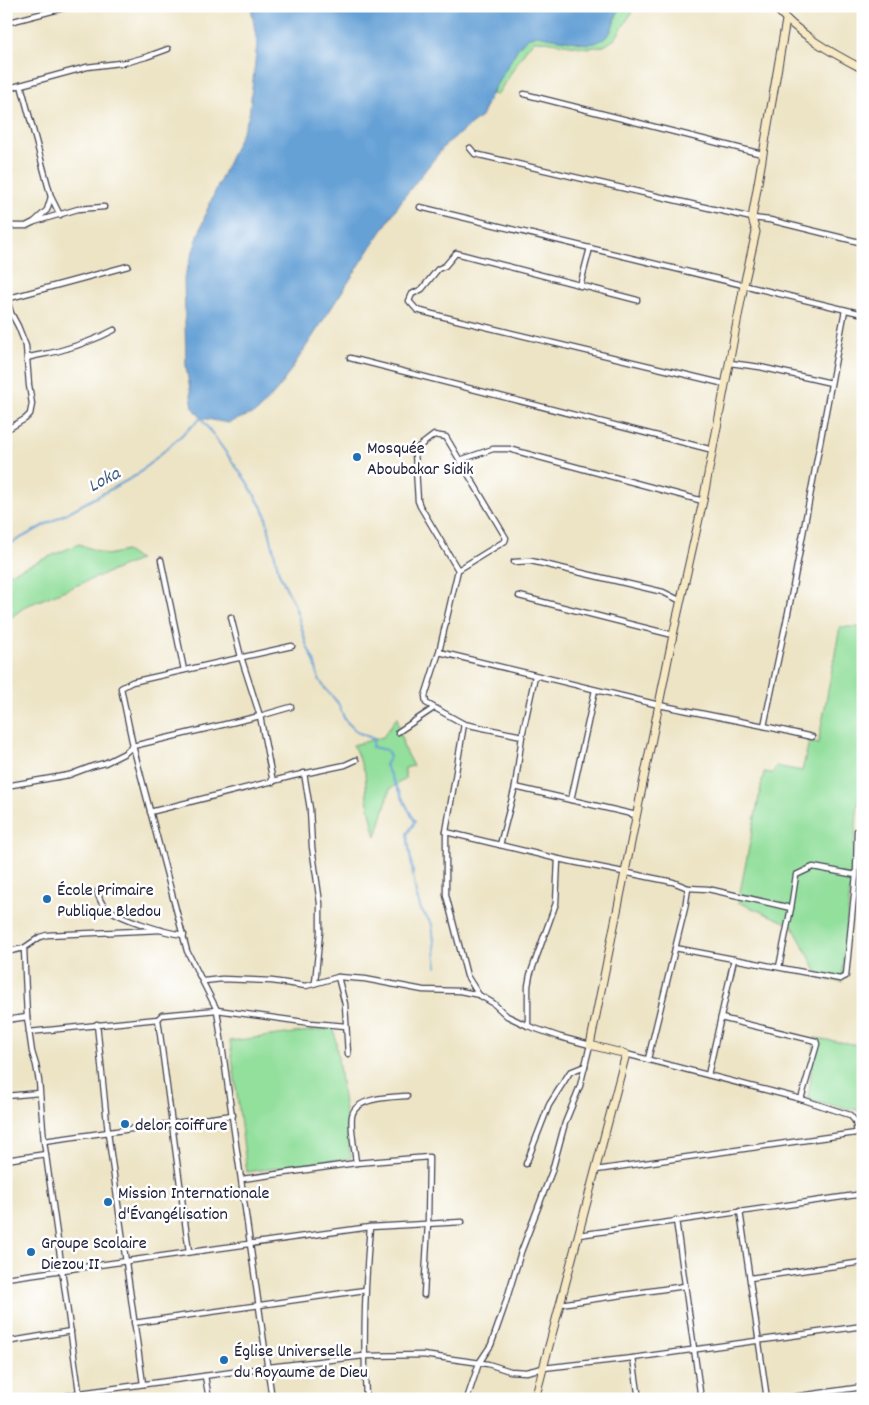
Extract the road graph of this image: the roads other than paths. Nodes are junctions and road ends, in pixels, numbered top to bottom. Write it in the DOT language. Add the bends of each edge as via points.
graph roads {
  1 [pos="71,6"];
  2 [pos="774,6"];
  3 [pos="786,20"];
  4 [pos="6,23"];
  5 [pos="168,49"];
  6 [pos="863,69"];
  7 [pos="21,85"];
  8 [pos="6,89"];
  9 [pos="524,94"];
  10 [pos="470,148"];
  11 [pos="762,154"];
  12 [pos="51,197"];
  13 [pos="104,207"];
  14 [pos="420,207"];
  15 [pos="60,215"];
  16 [pos="752,218"];
  17 [pos="34,222"];
  18 [pos="6,223"];
  19 [pos="863,243"];
  20 [pos="590,248"];
  21 [pos="128,266"];
  22 [pos="744,285"];
  23 [pos="580,286"];
  24 [pos="6,298"];
  25 [pos="637,300"];
  26 [pos="845,310"];
  27 [pos="863,314"];
  28 [pos="114,330"];
  29 [pos="27,358"];
  30 [pos="350,358"];
  31 [pos="730,364"];
  32 [pos="831,383"];
  33 [pos="725,384"];
  34 [pos="6,430"];
  35 [pos="713,450"];
  36 [pos="460,460"];
  37 [pos="703,501"];
  38 [pos="161,560"];
  39 [pos="514,562"];
  40 [pos="458,570"];
  41 [pos="519,596"];
  42 [pos="681,601"];
  43 [pos="231,617"];
  44 [pos="673,635"];
  45 [pos="292,646"];
  46 [pos="439,652"];
  47 [pos="241,657"];
  48 [pos="184,670"];
  49 [pos="535,676"];
  50 [pos="595,690"];
  51 [pos="659,705"];
  52 [pos="290,707"];
  53 [pos="434,708"];
  54 [pos="260,716"];
  55 [pos="464,724"];
  56 [pos="764,726"];
  57 [pos="398,732"];
  58 [pos="522,736"];
  59 [pos="812,737"];
  60 [pos="133,746"];
  61 [pos="356,760"];
  62 [pos="304,774"];
  63 [pos="273,782"];
  64 [pos="6,786"];
  65 [pos="515,787"];
  66 [pos="571,800"];
  67 [pos="150,812"];
  68 [pos="636,815"];
  69 [pos="857,831"];
  70 [pos="446,832"];
  71 [pos="500,845"];
  72 [pos="558,859"];
  73 [pos="624,873"];
  74 [pos="856,875"];
  75 [pos="688,888"];
  76 [pos="98,892"];
  77 [pos="791,908"];
  78 [pos="161,930"];
  79 [pos="184,935"];
  80 [pos="24,948"];
  81 [pos="675,948"];
  82 [pos="6,952"];
  83 [pos="734,959"];
  84 [pos="779,967"];
  85 [pos="338,977"];
  86 [pos="204,981"];
  87 [pos="315,983"];
  88 [pos="479,995"];
  89 [pos="217,1010"];
  90 [pos="26,1017"];
  91 [pos="721,1018"];
  92 [pos="158,1019"];
  93 [pos="6,1020"];
  94 [pos="97,1024"];
  95 [pos="346,1026"];
  96 [pos="528,1026"];
  97 [pos="29,1032"];
  98 [pos="590,1045"];
  99 [pos="348,1054"];
  100 [pos="626,1054"];
  101 [pos="648,1059"];
  102 [pos="585,1066"];
  103 [pos="708,1075"];
  104 [pos="39,1093"];
  105 [pos="6,1096"];
  106 [pos="407,1096"];
  107 [pos="801,1099"];
  108 [pos="233,1115"];
  109 [pos="170,1124"];
  110 [pos="860,1132"];
  111 [pos="108,1133"];
  112 [pos="44,1142"];
  113 [pos="46,1154"];
  114 [pos="6,1160"];
  115 [pos="356,1164"];
  116 [pos="526,1164"];
  117 [pos="596,1170"];
  118 [pos="242,1180"];
  119 [pos="863,1194"];
  120 [pos="740,1211"];
  121 [pos="676,1220"];
  122 [pos="462,1222"];
  123 [pos="428,1223"];
  124 [pos="370,1227"];
  125 [pos="579,1235"];
  126 [pos="251,1243"];
  127 [pos="188,1252"];
  128 [pos="126,1261"];
  129 [pos="863,1262"];
  130 [pos="62,1270"];
  131 [pos="6,1278"];
  132 [pos="750,1278"];
  133 [pos="685,1286"];
  134 [pos="365,1290"];
  135 [pos="424,1295"];
  136 [pos="560,1304"];
  137 [pos="260,1305"];
  138 [pos="134,1323"];
  139 [pos="863,1326"];
  140 [pos="71,1332"];
  141 [pos="758,1341"];
  142 [pos="6,1342"];
  143 [pos="694,1349"];
  144 [pos="364,1356"];
  145 [pos="633,1358"];
  146 [pos="479,1363"];
  147 [pos="269,1367"];
  148 [pos="543,1368"];
  149 [pos="205,1376"];
  150 [pos="143,1384"];
  151 [pos="863,1387"];
  152 [pos="80,1396"];
  153 [pos="806,1397"];
  154 [pos="53,1399"];
  155 [pos="208,1399"];
  156 [pos="272,1399"];
  157 [pos="366,1399"];
  158 [pos="467,1399"];
  159 [pos="535,1399"];
  160 [pos="638,1399"];
  161 [pos="701,1399"];
  162 [pos="767,1399"];
  163 [pos="778,1399"];
  1 -- 4 [label="street"];
  2 -- 3 [label="street"];
  3 -- 6 [label="street" via="839,57"];
  3 -- 11 [label="street"];
  5 -- 7 [label="street" via="128,62 87,67"];
  7 -- 8 [label="street"];
  7 -- 12 [label="street"];
  9 -- 11 [label="street"];
  10 -- 16 [label="street" via="475,154"];
  11 -- 16 [label="street"];
  12 -- 15 [label="street"];
  12 -- 17 [label="street" via="47,210"];
  13 -- 15 [label="street"];
  14 -- 20 [label="street"];
  15 -- 17 [label="street"];
  16 -- 19 [label="street"];
  16 -- 22 [label="street" via="756,232"];
  17 -- 18 [label="street" via="26,226"];
  20 -- 22 [label="street"];
  20 -- 23 [label="street"];
  21 -- 24 [label="street"];
  22 -- 26 [label="street"];
  22 -- 31 [label="street"];
  23 -- 25 [label="street"];
  23 -- 33 [label="street" via="456,253 422,289 412,294 410,301 417,310"];
  24 -- 29 [label="street" via="26,346"];
  26 -- 27 [label="street"];
  26 -- 32 [label="street"];
  28 -- 29 [label="street" via="86,344"];
  29 -- 34 [label="street" via="32,404 30,414"];
  30 -- 35 [label="street"];
  31 -- 32 [label="street" via="760,367"];
  31 -- 33 [label="street"];
  32 -- 56 [label="street"];
  33 -- 35 [label="street"];
  35 -- 37 [label="street"];
  36 -- 37 [label="street" via="493,449 509,449"];
  36 -- 40 [label="street" via="506,538"];
  36 -- 40 [label="street" via="446,437 440,434 434,435 415,452 418,501"];
  37 -- 42 [label="street"];
  38 -- 48 [label="street"];
  39 -- 42 [label="street" via="531,561 662,592"];
  40 -- 46 [label="street"];
  41 -- 44 [label="street"];
  42 -- 44 [label="street"];
  43 -- 47 [label="street"];
  44 -- 51 [label="street"];
  45 -- 47 [label="street"];
  46 -- 49 [label="street"];
  46 -- 53 [label="street" via="425,696 426,703"];
  47 -- 48 [label="street"];
  47 -- 54 [label="street"];
  48 -- 60 [label="street" via="132,682 121,688"];
  49 -- 50 [label="street"];
  49 -- 58 [label="street"];
  50 -- 51 [label="street"];
  50 -- 66 [label="street"];
  51 -- 56 [label="street"];
  51 -- 68 [label="street"];
  52 -- 54 [label="street"];
  53 -- 55 [label="street"];
  53 -- 57 [label="street"];
  54 -- 60 [label="street"];
  54 -- 63 [label="street"];
  55 -- 58 [label="street"];
  55 -- 70 [label="street"];
  56 -- 59 [label="street"];
  58 -- 65 [label="street"];
  60 -- 64 [label="street" via="105,763 69,775"];
  60 -- 67 [label="street"];
  61 -- 62 [label="street"];
  62 -- 63 [label="street"];
  62 -- 87 [label="street" via="320,903"];
  63 -- 67 [label="street"];
  65 -- 66 [label="street"];
  65 -- 71 [label="street"];
  66 -- 68 [label="street"];
  67 -- 79 [label="street"];
  68 -- 73 [label="street"];
  69 -- 74 [label="street"];
  70 -- 71 [label="street"];
  70 -- 88 [label="street" via="446,896 467,976"];
  71 -- 72 [label="street"];
  72 -- 73 [label="street"];
  72 -- 96 [label="street" via="556,903 528,986"];
  73 -- 75 [label="street"];
  73 -- 98 [label="street"];
  74 -- 77 [label="street" via="813,867 802,871 796,875"];
  74 -- 84 [label="street" via="846,976 840,978"];
  75 -- 77 [label="street" via="708,889"];
  75 -- 81 [label="street"];
  76 -- 78 [label="street" via="104,905 115,913"];
  77 -- 84 [label="street"];
  78 -- 79 [label="street"];
  78 -- 80 [label="street" via="47,935"];
  79 -- 86 [label="street" via="187,951"];
  80 -- 82 [label="street"];
  80 -- 90 [label="street"];
  81 -- 83 [label="street"];
  81 -- 101 [label="street"];
  83 -- 84 [label="street"];
  83 -- 91 [label="street"];
  85 -- 87 [label="street"];
  85 -- 88 [label="street"];
  85 -- 95 [label="street" via="345,1004"];
  86 -- 87 [label="street" via="272,981 306,986"];
  86 -- 89 [label="street"];
  88 -- 96 [label="street" via="506,1016"];
  89 -- 92 [label="street" via="162,1015"];
  89 -- 95 [label="street"];
  89 -- 108 [label="street"];
  90 -- 93 [label="street"];
  90 -- 97 [label="street"];
  91 -- 103 [label="street"];
  91 -- 107 [label="street" via="816,1041"];
  92 -- 94 [label="street"];
  92 -- 109 [label="street"];
  94 -- 97 [label="street"];
  94 -- 111 [label="street"];
  95 -- 99 [label="street"];
  96 -- 98 [label="street"];
  97 -- 104 [label="street"];
  98 -- 100 [label="street"];
  98 -- 102 [label="street"];
  100 -- 101 [label="street"];
  100 -- 117 [label="street"];
  101 -- 103 [label="street"];
  102 -- 116 [label="street" via="570,1072 549,1105"];
  102 -- 146 [label="street" via="491,1345"];
  103 -- 107 [label="street"];
  104 -- 105 [label="street"];
  104 -- 112 [label="street"];
  106 -- 115 [label="street" via="386,1097 356,1107 352,1116"];
  107 -- 110 [label="street" via="850,1115"];
  108 -- 109 [label="street"];
  108 -- 118 [label="street"];
  109 -- 111 [label="street"];
  109 -- 127 [label="street"];
  110 -- 117 [label="street"];
  111 -- 112 [label="street"];
  111 -- 128 [label="street"];
  112 -- 113 [label="street"];
  113 -- 114 [label="street"];
  113 -- 130 [label="street"];
  115 -- 118 [label="street"];
  115 -- 123 [label="street" via="429,1157"];
  117 -- 125 [label="street"];
  118 -- 126 [label="street"];
  119 -- 120 [label="street"];
  120 -- 121 [label="street"];
  120 -- 132 [label="street"];
  121 -- 125 [label="street"];
  121 -- 133 [label="street"];
  122 -- 123 [label="street"];
  123 -- 124 [label="street"];
  123 -- 135 [label="street"];
  124 -- 126 [label="street"];
  124 -- 134 [label="street"];
  125 -- 136 [label="street"];
  126 -- 127 [label="street"];
  126 -- 137 [label="street"];
  127 -- 128 [label="street"];
  128 -- 130 [label="street"];
  128 -- 138 [label="street"];
  129 -- 132 [label="street"];
  130 -- 131 [label="street"];
  130 -- 140 [label="street"];
  132 -- 141 [label="street"];
  133 -- 136 [label="street"];
  133 -- 143 [label="street"];
  134 -- 137 [label="street"];
  134 -- 144 [label="street"];
  136 -- 148 [label="street"];
  137 -- 138 [label="street"];
  137 -- 147 [label="street"];
  138 -- 150 [label="street"];
  139 -- 141 [label="street"];
  140 -- 142 [label="street"];
  140 -- 152 [label="street"];
  141 -- 143 [label="street"];
  141 -- 162 [label="street"];
  143 -- 145 [label="street"];
  143 -- 161 [label="street"];
  144 -- 146 [label="street" via="423,1355"];
  144 -- 147 [label="street"];
  144 -- 157 [label="street"];
  145 -- 148 [label="street"];
  145 -- 160 [label="street"];
  146 -- 148 [label="street" via="518,1372"];
  146 -- 158 [label="street"];
  147 -- 149 [label="street"];
  147 -- 156 [label="street"];
  148 -- 159 [label="street"];
  149 -- 150 [label="street"];
  149 -- 155 [label="street"];
  150 -- 152 [label="street"];
  151 -- 153 [label="street"];
  152 -- 154 [label="street"];
  153 -- 163 [label="street"];
}
